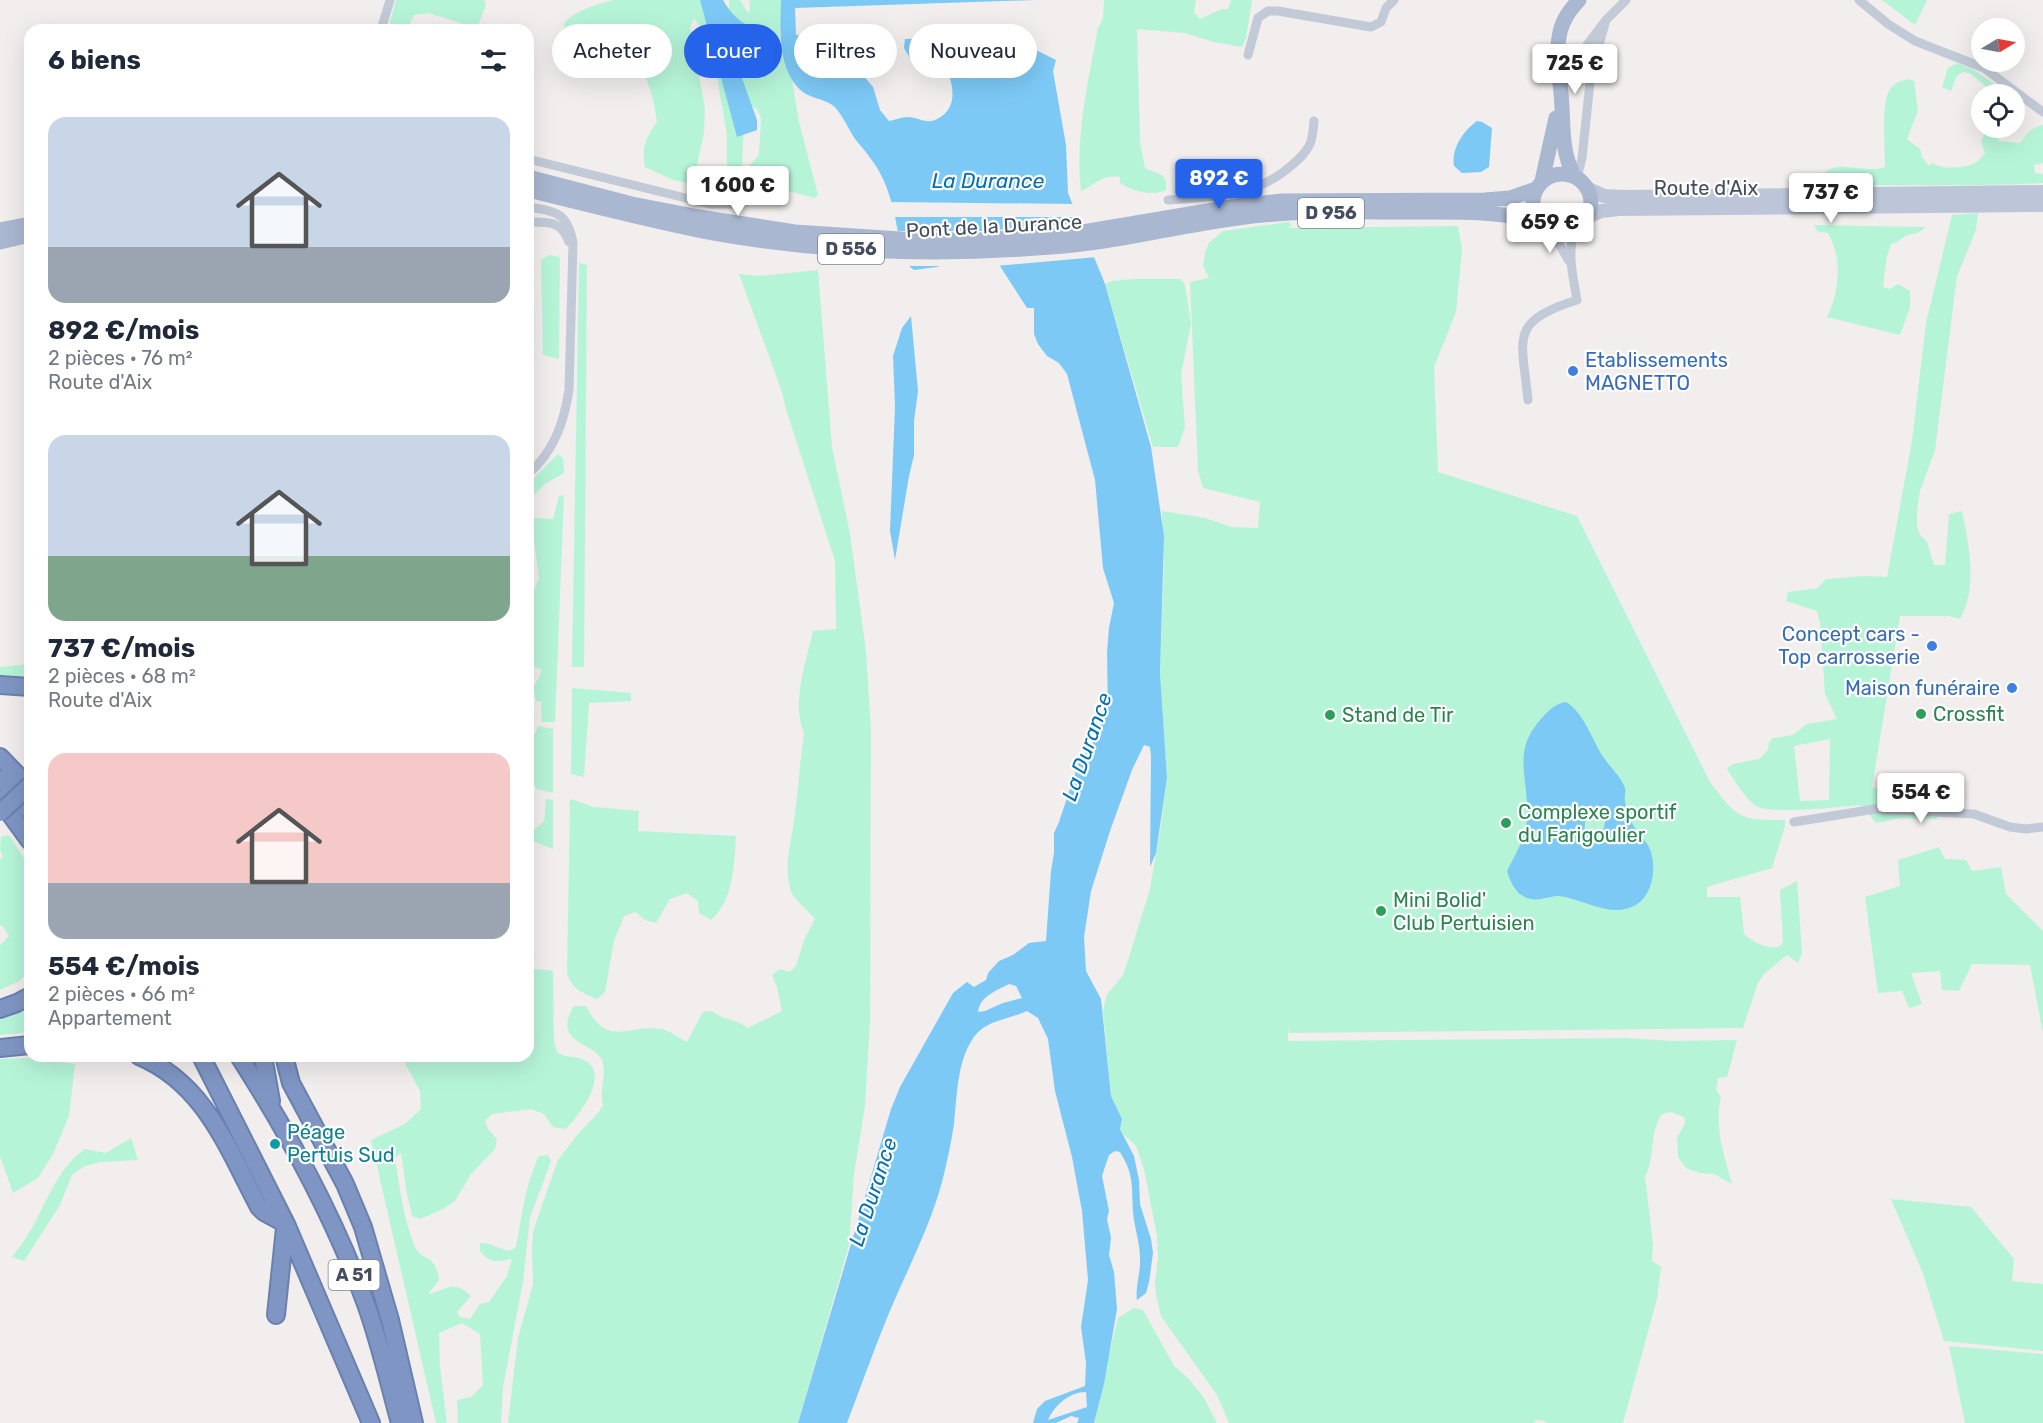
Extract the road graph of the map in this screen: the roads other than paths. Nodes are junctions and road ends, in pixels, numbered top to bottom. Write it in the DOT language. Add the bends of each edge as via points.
graph roads {
  1 [pos="390,0"];
  2 [pos="1394,0"];
  3 [pos="1579,0"];
  4 [pos="1626,0"];
  5 [pos="1859,0"];
  6 [pos="1606,20"];
  7 [pos="383,24"];
  8 [pos="1584,49"];
  9 [pos="1248,55"];
  10 [pos="1562,94"];
  11 [pos="2043,112"];
  12 [pos="1314,121"];
  13 [pos="534,160"];
  14 [pos="534,179"];
  15 [pos="746,179"];
  16 [pos="1580,181"];
  17 [pos="1539,185"];
  18 [pos="534,191"];
  19 [pos="2043,192"];
  20 [pos="1168,200"];
  21 [pos="2043,205"];
  22 [pos="534,208"];
  23 [pos="534,222"];
  24 [pos="1581,223"];
  25 [pos="24,225"];
  26 [pos="1546,226"];
  27 [pos="0,230"];
  28 [pos="1122,232"];
  29 [pos="761,234"];
  30 [pos="24,236"];
  31 [pos="0,242"];
  32 [pos="942,246"];
  33 [pos="572,265"];
  34 [pos="1571,265"];
  35 [pos="1528,400"];
  36 [pos="534,468"];
  37 [pos="0,685"];
  38 [pos="24,687"];
  39 [pos="0,748"];
  40 [pos="0,757"];
  41 [pos="24,770"];
  42 [pos="0,779"];
  43 [pos="24,780"];
  44 [pos="24,791"];
  45 [pos="0,800"];
  46 [pos="24,805"];
  47 [pos="0,813"];
  48 [pos="1794,822"];
  49 [pos="2043,827"];
  50 [pos="24,833"];
  51 [pos="24,999"];
  52 [pos="0,1009"];
  53 [pos="24,1046"];
  54 [pos="0,1048"];
  55 [pos="150,1062"];
  56 [pos="204,1062"];
  57 [pos="242,1062"];
  58 [pos="264,1062"];
  59 [pos="286,1062"];
  60 [pos="272,1108"];
  61 [pos="286,1224"];
  62 [pos="276,1315"];
  63 [pos="371,1423"];
  64 [pos="400,1423"];
  65 [pos="414,1423"];
  1 -- 7 [label="street"];
  2 -- 9 [label="street" via="1381,22 1371,27 1268,11 1254,26"];
  3 -- 10 [label="main road" via="1565,16 1559,36"];
  4 -- 6 [label="street"];
  5 -- 11 [label="street" via="1915,41 1984,68"];
  6 -- 8 [label="street"];
  6 -- 16 [label="street" via="1591,73"];
  10 -- 16 [label="main road" via="1563,141 1568,162"];
  10 -- 17 [label="main road"];
  12 -- 20 [label="street" via="1310,144 1303,156 1263,185 1228,196"];
  13 -- 15 [label="street" via="710,204 741,204 746,197"];
  14 -- 29 [label="main road, D 556"];
  16 -- 17 [label="main road" via="1568,174 1554,174"];
  16 -- 19 [label="main road, Route d'Aix" via="1612,197"];
  16 -- 24 [label="main road" via="1591,204"];
  17 -- 26 [label="main road" via="1533,210"];
  17 -- 28 [label="main road, D 956" via="1522,195 1502,199 1262,202"];
  18 -- 29 [label="main road, D 556" via="661,223"];
  21 -- 24 [label="main road, Route d'Aix" via="1619,209 1601,212"];
  22 -- 33 [label="street" via="567,220 573,243"];
  23 -- 33 [label="street" via="562,228"];
  24 -- 26 [label="main road" via="1564,232"];
  24 -- 34 [label="street" via="1571,242"];
  25 -- 27 [label="main road"];
  26 -- 28 [label="main road, D 956" via="1509,214 1471,212 1284,213"];
  26 -- 34 [label="street"];
  28 -- 32 [label="main road, Pont de la Durance / D 956"];
  29 -- 32 [label="main road, Pont de la Durance / D 556" via="877,238"];
  30 -- 31 [label="main road"];
  33 -- 36 [label="street" via="566,408 558,435"];
  34 -- 35 [label="street" via="1577,300 1536,317 1523,334"];
  37 -- 38 [label="highway"];
  39 -- 41 [label="highway"];
  40 -- 43 [label="highway"];
  42 -- 46 [label="highway"];
  44 -- 47 [label="highway, bridge"];
  45 -- 50 [label="highway"];
  48 -- 49 [label="street" via="1860,810 1885,810 1974,814 2010,827"];
  51 -- 52 [label="highway"];
  53 -- 54 [label="highway"];
  55 -- 61 [label="highway" via="170,1072 194,1094 259,1207"];
  56 -- 61 [label="highway, A 51"];
  57 -- 60 [label="highway, A 51"];
  58 -- 60 [label="highway"];
  59 -- 65 [label="highway" via="291,1083 363,1227"];
  60 -- 64 [label="highway, A 51" via="348,1259"];
  61 -- 62 [label="highway"];
  61 -- 63 [label="highway, A 51"];
}
